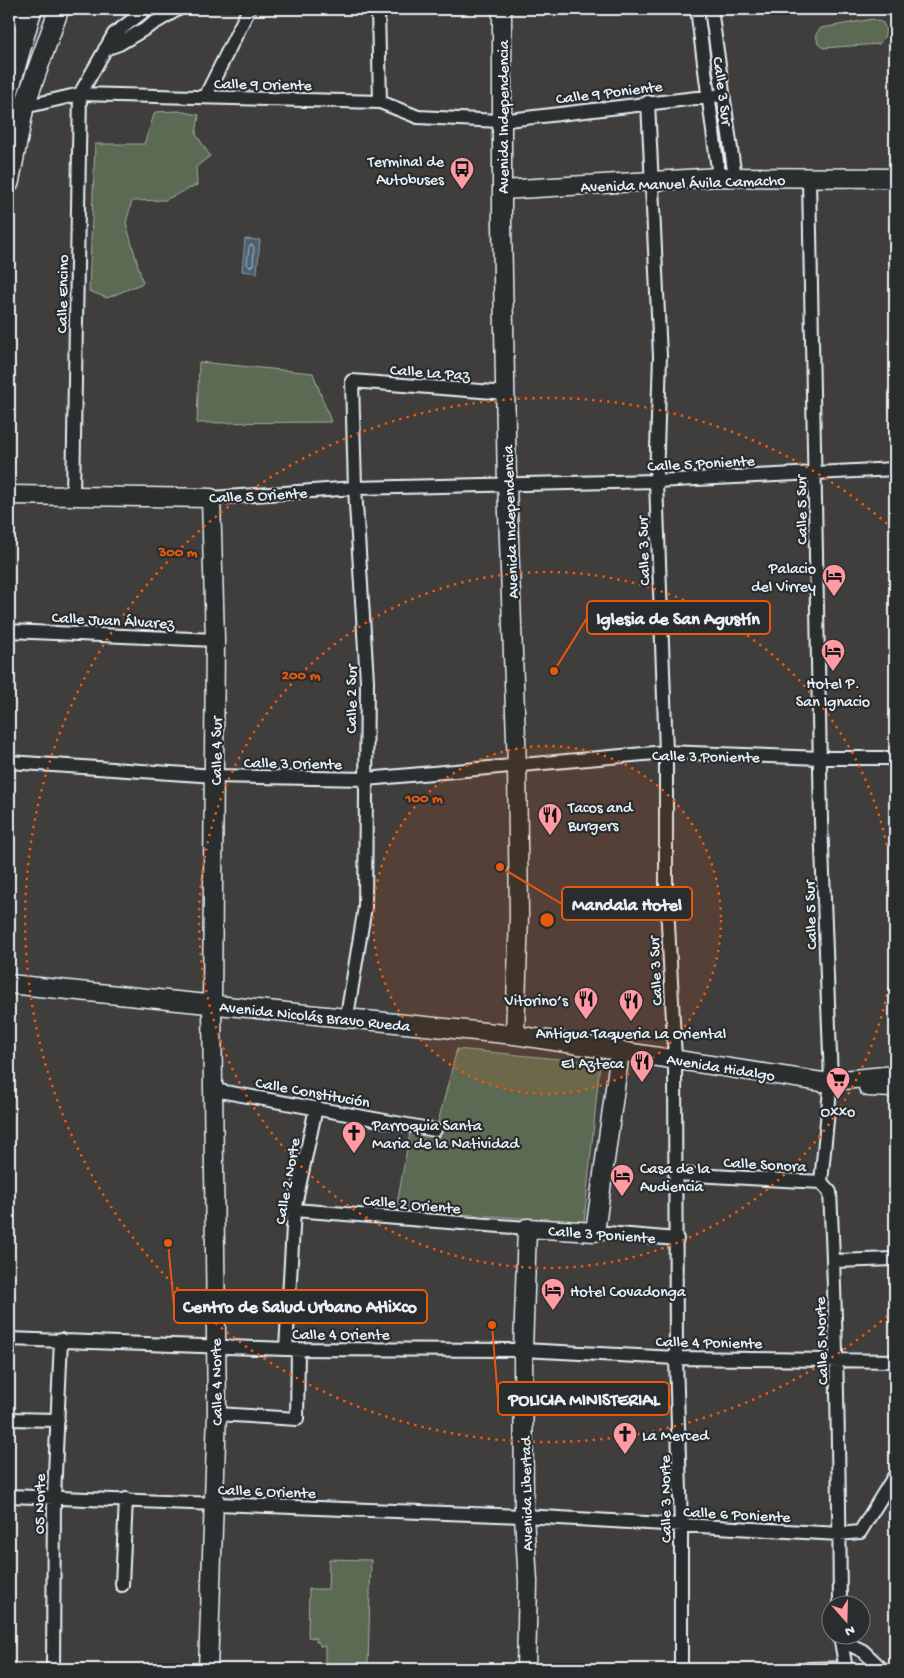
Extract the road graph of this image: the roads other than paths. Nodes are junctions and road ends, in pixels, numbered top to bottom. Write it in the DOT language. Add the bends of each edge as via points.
graph roads {
  1 [pos="26,9"];
  2 [pos="32,9"];
  3 [pos="59,9"];
  4 [pos="147,9"];
  5 [pos="178,9"];
  6 [pos="249,9"];
  7 [pos="378,9"];
  8 [pos="502,9"];
  9 [pos="697,9"];
  10 [pos="712,9"];
  11 [pos="130,13"];
  12 [pos="140,30"];
  13 [pos="9,44"];
  14 [pos="105,49"];
  15 [pos="9,90"];
  16 [pos="80,94"];
  17 [pos="722,95"];
  18 [pos="708,97"];
  19 [pos="205,98"];
  20 [pos="380,102"];
  21 [pos="648,102"];
  22 [pos="16,108"];
  23 [pos="500,121"];
  24 [pos="727,177"];
  25 [pos="895,178"];
  26 [pos="810,179"];
  27 [pos="651,180"];
  28 [pos="9,182"];
  29 [pos="502,190"];
  30 [pos="352,381"];
  31 [pos="506,393"];
  32 [pos="895,470"];
  33 [pos="816,473"];
  34 [pos="656,481"];
  35 [pos="507,484"];
  36 [pos="355,488"];
  37 [pos="9,495"];
  38 [pos="73,495"];
  39 [pos="211,498"];
  40 [pos="9,631"];
  41 [pos="215,640"];
  42 [pos="666,752"];
  43 [pos="821,758"];
  44 [pos="895,758"];
  45 [pos="9,762"];
  46 [pos="517,767"];
  47 [pos="215,776"];
  48 [pos="366,779"];
  49 [pos="9,984"];
  50 [pos="212,1005"];
  51 [pos="347,1016"];
  52 [pos="515,1035"];
  53 [pos="620,1052"];
  54 [pos="675,1059"];
  55 [pos="895,1075"];
  56 [pos="827,1083"];
  57 [pos="895,1088"];
  58 [pos="214,1090"];
  59 [pos="316,1108"];
  60 [pos="435,1130"];
  61 [pos="677,1174"];
  62 [pos="821,1182"];
  63 [pos="294,1210"];
  64 [pos="526,1228"];
  65 [pos="594,1232"];
  66 [pos="677,1239"];
  67 [pos="895,1259"];
  68 [pos="834,1261"];
  69 [pos="9,1340"];
  70 [pos="61,1340"];
  71 [pos="214,1346"];
  72 [pos="292,1349"];
  73 [pos="523,1350"];
  74 [pos="676,1358"];
  75 [pos="837,1360"];
  76 [pos="895,1361"];
  77 [pos="216,1414"];
  78 [pos="9,1419"];
  79 [pos="58,1420"];
  80 [pos="895,1475"];
  81 [pos="9,1496"];
  82 [pos="54,1496"];
  83 [pos="126,1500"];
  84 [pos="214,1504"];
  85 [pos="524,1516"];
  86 [pos="681,1526"];
  87 [pos="839,1534"];
  88 [pos="122,1585"];
  89 [pos="840,1596"];
  90 [pos="842,1646"];
  91 [pos="862,1646"];
  92 [pos="846,1668"];
  93 [pos="53,1669"];
  94 [pos="208,1669"];
  95 [pos="526,1669"];
  96 [pos="681,1669"];
  97 [pos="808,1669"];
  98 [pos="882,1669"];
  1 -- 13 [label="main road" via="16,22"];
  2 -- 15 [label="main road"];
  3 -- 22 [label="main road"];
  4 -- 11 [label="street"];
  5 -- 12 [label="street"];
  6 -- 19 [label="street"];
  7 -- 20 [label="street"];
  8 -- 23 [label="main road, Avenida Independencia"];
  9 -- 18 [label="street, Calle 3 Sur"];
  10 -- 17 [label="street, Calle 3 Sur"];
  11 -- 12 [label="street"];
  11 -- 14 [label="street"];
  12 -- 14 [label="street"];
  14 -- 16 [label="street"];
  16 -- 19 [label="street, Calle 9 Oriente"];
  16 -- 22 [label="street, Calle 9 Oriente"];
  16 -- 38 [label="street, Calle Encino"];
  17 -- 18 [label="street, Calle 9 Poniente"];
  17 -- 24 [label="street, Calle 3 Sur"];
  18 -- 21 [label="street, Calle 9 Poniente"];
  18 -- 24 [label="street, Calle 3 Sur"];
  19 -- 20 [label="street, Calle 9 Oriente"];
  20 -- 23 [label="street, Calle 9 Oriente" via="418,117"];
  21 -- 23 [label="street, Calle 9 Poniente"];
  21 -- 27 [label="street, Calle 3 Sur"];
  22 -- 28 [label="main road"];
  23 -- 29 [label="main road, Avenida Independencia"];
  24 -- 26 [label="main road, Avenida Manuel Ávila Camacho"];
  24 -- 27 [label="main road, Avenida Manuel Ávila Camacho"];
  25 -- 26 [label="main road, Avenida Manuel Ávila Camacho"];
  26 -- 33 [label="street, Calle 5 Sur"];
  27 -- 29 [label="main road, Avenida Manuel Ávila Camacho"];
  27 -- 34 [label="street, Calle 3 Sur" via="660,356"];
  29 -- 31 [label="main road, Avenida Independencia"];
  30 -- 31 [label="street, Calle La Paz"];
  30 -- 36 [label="street, Calle 2 Sur"];
  31 -- 35 [label="main road, Avenida Independencia"];
  32 -- 33 [label="street, Calle 5 Poniente"];
  33 -- 34 [label="street, Calle 5 Poniente"];
  33 -- 43 [label="street, Calle 5 Sur"];
  34 -- 35 [label="street, Calle 5 Poniente"];
  34 -- 42 [label="street, Calle 3 Sur"];
  35 -- 36 [label="street, Calle 5 Oriente"];
  35 -- 46 [label="main road, Avenida Independencia"];
  36 -- 39 [label="street, Calle 5 Oriente"];
  36 -- 48 [label="street, Calle 2 Sur" via="368,681"];
  37 -- 38 [label="main road, Calle 5 Oriente"];
  38 -- 39 [label="main road, Calle 5 Oriente"];
  39 -- 41 [label="main road, Calle 4 Sur"];
  40 -- 41 [label="street, Calle Juan Álvarez"];
  41 -- 47 [label="main road, Calle 4 Sur"];
  42 -- 43 [label="street, Calle 3 Poniente"];
  42 -- 46 [label="street, Calle 3 Poniente"];
  42 -- 54 [label="street, Calle 3 Sur" via="666,885"];
  43 -- 44 [label="street, Calle 3 Poniente"];
  43 -- 56 [label="street, Calle 5 Sur"];
  45 -- 47 [label="street, Calle 3 Oriente"];
  46 -- 48 [label="street, Calle 3 Oriente"];
  46 -- 52 [label="main road, Avenida Independencia" via="519,915"];
  47 -- 48 [label="street, Calle 3 Oriente"];
  47 -- 50 [label="main road, Calle 4 Sur"];
  48 -- 51 [label="street, Calle 2 Sur" via="365,907"];
  49 -- 50 [label="main road, Avenida Nicolás Bravo Rueda"];
  50 -- 51 [label="main road, Avenida Nicolás Bravo Rueda"];
  50 -- 58 [label="main road, Calle 4 Norte"];
  51 -- 52 [label="main road, Avenida Nicolás Bravo Rueda"];
  52 -- 53 [label="main road, Avenida Nicolás Bravo Rueda"];
  53 -- 54 [label="main road, Avenida Hidalgo"];
  53 -- 65 [label="main road"];
  54 -- 56 [label="main road, Avenida Hidalgo"];
  54 -- 61 [label="street, Calle 3 Norte"];
  55 -- 56 [label="main road, Avenida Hidalgo"];
  56 -- 57 [label="main road, Avenida Hidalgo"];
  56 -- 62 [label="street, Calle 5 Norte"];
  58 -- 59 [label="street, Calle Constitución"];
  58 -- 71 [label="main road, Calle 4 Norte"];
  59 -- 60 [label="street, Calle Constitución"];
  59 -- 63 [label="street, Calle 2 Norte"];
  61 -- 62 [label="street, Calle Sonora"];
  61 -- 66 [label="street, Calle 3 Norte"];
  62 -- 68 [label="street, Calle 5 Norte" via="830,1192"];
  63 -- 64 [label="street, Calle 2 Oriente"];
  63 -- 72 [label="street, Calle 2 Norte"];
  64 -- 65 [label="main road, Calle 3 Poniente"];
  64 -- 73 [label="main road, Avenida Libertad"];
  65 -- 66 [label="street, Calle 3 Poniente"];
  66 -- 74 [label="street, Calle 3 Norte"];
  67 -- 68 [label="street"];
  68 -- 75 [label="street, Calle 5 Norte"];
  69 -- 70 [label="street, Calle 4 Oriente"];
  70 -- 71 [label="street, Calle 4 Oriente"];
  70 -- 79 [label="street, 05 Norte"];
  71 -- 72 [label="street, Calle 4 Oriente"];
  71 -- 77 [label="main road, Calle 4 Norte"];
  72 -- 73 [label="street, Calle 4 Oriente"];
  72 -- 77 [label="street, Calle 2 Norte" via="297,1419"];
  73 -- 74 [label="street, Calle 4 Poniente"];
  73 -- 85 [label="main road, Avenida Libertad"];
  74 -- 75 [label="street, Calle 4 Poniente"];
  74 -- 86 [label="street, Calle 3 Norte"];
  75 -- 76 [label="street, Calle 4 Poniente"];
  75 -- 87 [label="street, Calle 5 Norte"];
  77 -- 84 [label="main road, Calle 4 Norte"];
  78 -- 79 [label="street"];
  79 -- 82 [label="street, 05 Norte"];
  80 -- 87 [label="street, Calle 6 Poniente" via="860,1532"];
  81 -- 82 [label="street, Calle 6 Oriente"];
  82 -- 83 [label="street, Calle 6 Oriente"];
  82 -- 93 [label="street, 05 Norte"];
  83 -- 84 [label="street, Calle 6 Oriente"];
  83 -- 88 [label="street"];
  84 -- 85 [label="street, Calle 6 Oriente"];
  84 -- 94 [label="main road, Calle 4 Norte"];
  85 -- 86 [label="street, Calle 6 Poniente"];
  85 -- 95 [label="main road, Avenida Libertad" via="528,1582"];
  86 -- 87 [label="street, Calle 6 Poniente"];
  86 -- 96 [label="street, Calle 3 Norte"];
  87 -- 89 [label="street, Calle 5 Norte"];
  90 -- 92 [label="street"];
  91 -- 98 [label="street" via="868,1648"];
  92 -- 97 [label="street"];
}
